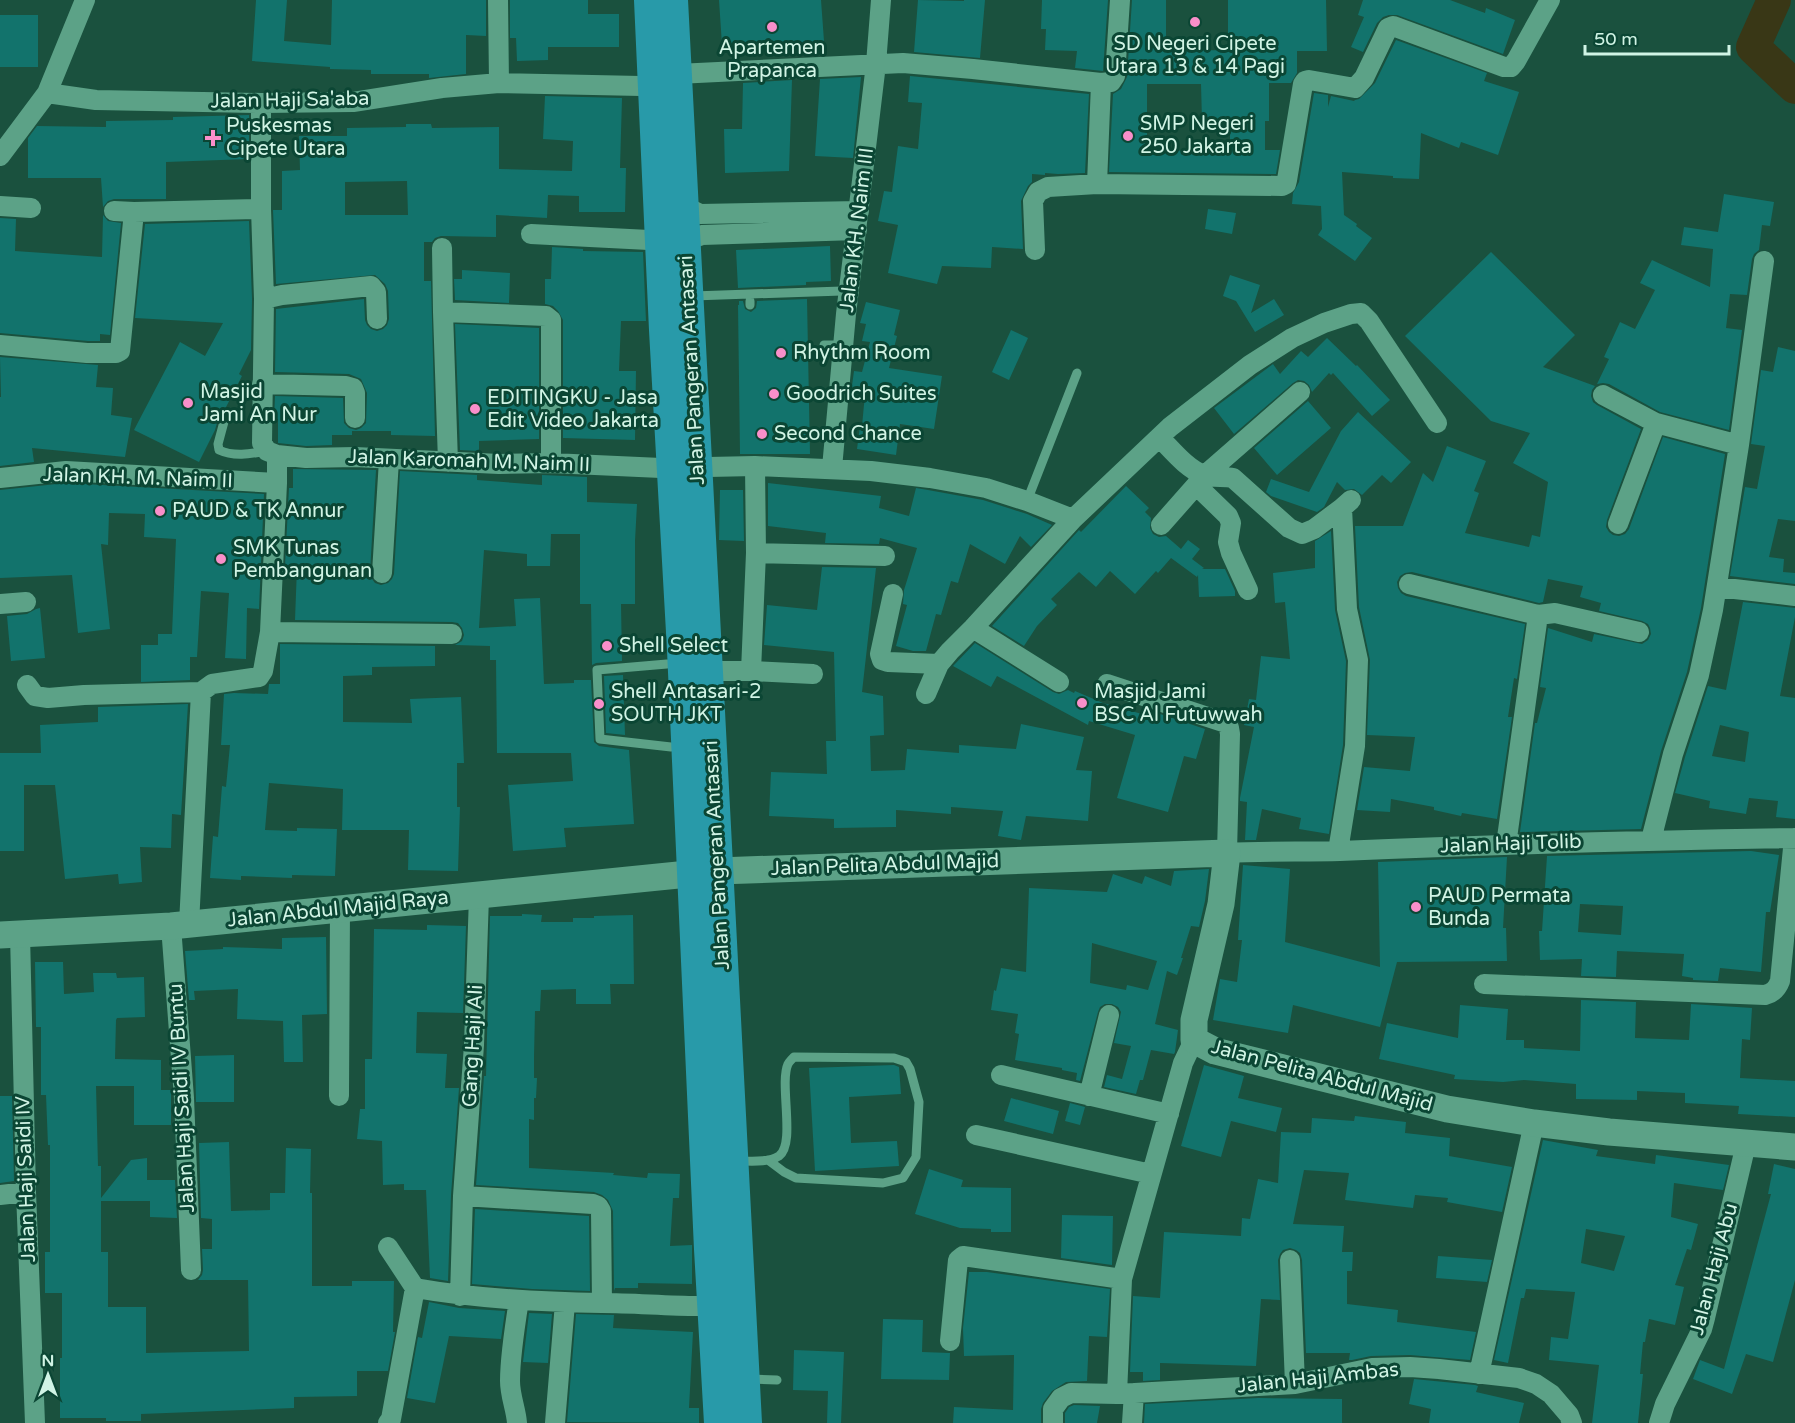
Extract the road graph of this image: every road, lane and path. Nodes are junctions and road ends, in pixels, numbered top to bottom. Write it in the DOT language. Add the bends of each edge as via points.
graph roads {
  1 [pos="85,0"];
  2 [pos="498,0"];
  3 [pos="637,0"];
  4 [pos="649,0"];
  5 [pos="664,0"];
  6 [pos="673,0"];
  7 [pos="881,0"];
  8 [pos="1120,0"];
  9 [pos="1550,0"];
  10 [pos="876,64"];
  11 [pos="676,74"];
  12 [pos="499,83"];
  13 [pos="1101,83"];
  14 [pos="641,86"];
  15 [pos="47,93"];
  16 [pos="261,103"];
  17 [pos="0,156"];
  18 [pos="1097,184"];
  19 [pos="0,206"];
  20 [pos="684,206"];
  21 [pos="32,208"];
  22 [pos="261,209"];
  23 [pos="114,211"];
  24 [pos="134,212"];
  25 [pos="858,220"];
  26 [pos="531,234"];
  27 [pos="649,240"];
  28 [pos="686,241"];
  29 [pos="442,248"];
  30 [pos="1035,250"];
  31 [pos="1764,261"];
  32 [pos="842,291"];
  33 [pos="264,299"];
  34 [pos="692,300"];
  35 [pos="443,312"];
  36 [pos="377,319"];
  37 [pos="0,345"];
  38 [pos="824,345"];
  39 [pos="844,345"];
  40 [pos="1077,373"];
  41 [pos="262,384"];
  42 [pos="1300,392"];
  43 [pos="1603,395"];
  44 [pos="225,418"];
  45 [pos="356,418"];
  46 [pos="1437,423"];
  47 [pos="1656,423"];
  48 [pos="1160,438"];
  49 [pos="1738,445"];
  50 [pos="272,453"];
  51 [pos="388,460"];
  52 [pos="448,462"];
  53 [pos="550,463"];
  54 [pos="697,466"];
  55 [pos="755,466"];
  56 [pos="661,468"];
  57 [pos="832,468"];
  58 [pos="0,478"];
  59 [pos="1200,480"];
  60 [pos="277,483"];
  61 [pos="1027,501"];
  62 [pos="1073,519"];
  63 [pos="1618,524"];
  64 [pos="1161,525"];
  65 [pos="756,553"];
  66 [pos="885,556"];
  67 [pos="382,573"];
  68 [pos="1409,584"];
  69 [pos="1717,587"];
  70 [pos="1248,590"];
  71 [pos="893,594"];
  72 [pos="1795,596"];
  73 [pos="26,602"];
  74 [pos="0,604"];
  75 [pos="1538,615"];
  76 [pos="974,628"];
  77 [pos="270,632"];
  78 [pos="1639,632"];
  79 [pos="452,634"];
  80 [pos="667,664"];
  81 [pos="939,664"];
  82 [pos="708,671"];
  83 [pos="751,671"];
  84 [pos="813,674"];
  85 [pos="1059,682"];
  86 [pos="1107,684"];
  87 [pos="27,685"];
  88 [pos="201,692"];
  89 [pos="926,694"];
  90 [pos="671,747"];
  91 [pos="1794,838"];
  92 [pos="1651,840"];
  93 [pos="1506,845"];
  94 [pos="1338,851"];
  95 [pos="1227,853"];
  96 [pos="718,871"];
  97 [pos="676,875"];
  98 [pos="479,896"];
  99 [pos="340,909"];
  100 [pos="180,925"];
  101 [pos="10,934"];
  102 [pos="1484,984"];
  103 [pos="1109,1015"];
  104 [pos="1194,1040"];
  105 [pos="1001,1075"];
  106 [pos="339,1096"];
  107 [pos="1089,1096"];
  108 [pos="1168,1114"];
  109 [pos="1534,1123"];
  110 [pos="976,1135"];
  111 [pos="1746,1144"];
  112 [pos="1795,1147"];
  113 [pos="768,1160"];
  114 [pos="733,1161"];
  115 [pos="1151,1174"];
  116 [pos="26,1192"];
  117 [pos="0,1195"];
  118 [pos="463,1196"];
  119 [pos="388,1247"];
  120 [pos="1290,1260"];
  121 [pos="191,1270"];
  122 [pos="1122,1279"];
  123 [pos="415,1288"];
  124 [pos="460,1296"];
  125 [pos="519,1300"];
  126 [pos="566,1303"];
  127 [pos="602,1303"];
  128 [pos="699,1306"];
  129 [pos="950,1341"];
  130 [pos="1479,1374"];
  131 [pos="744,1379"];
  132 [pos="777,1380"];
  133 [pos="1295,1384"];
  134 [pos="1125,1394"];
  135 [pos="1053,1416"];
  136 [pos="34,1423"];
  137 [pos="388,1423"];
  138 [pos="517,1423"];
  139 [pos="555,1423"];
  140 [pos="703,1423"];
  141 [pos="719,1423"];
  142 [pos="736,1423"];
  143 [pos="747,1423"];
  144 [pos="1132,1423"];
  145 [pos="1572,1423"];
  146 [pos="1659,1423"];
  1 -- 15 [label="street"];
  2 -- 12 [label="street"];
  3 -- 14 [label="main road, Jalan Pangeran Antasari"];
  4 -- 141 [label="main road"];
  5 -- 142 [label="main road"];
  6 -- 11 [label="main road, Jalan Pangeran Antasari"];
  7 -- 10 [label="street, Jalan KH. Naim III"];
  8 -- 13 [label="street" via="1115,76 1111,82"];
  9 -- 18 [label="street" via="1511,66 1504,67 1393,26 1388,28 1364,78 1355,88 1305,81 1286,184"];
  10 -- 11 [label="street"];
  10 -- 13 [label="street" via="903,63"];
  10 -- 25 [label="street, Jalan KH. Naim III"];
  11 -- 20 [label="main road, Jalan Pangeran Antasari"];
  12 -- 14 [label="street, Jalan Haji Sa'aba"];
  12 -- 16 [label="street, Jalan Haji Sa'aba" via="353,102"];
  13 -- 18 [label="street"];
  14 -- 27 [label="main road, Jalan Pangeran Antasari"];
  15 -- 16 [label="street, Jalan Haji Sa'aba" via="96,100"];
  15 -- 17 [label="street"];
  16 -- 22 [label="street"];
  18 -- 30 [label="street" via="1048,187 1038,192 1033,201"];
  19 -- 21 [label="street"];
  20 -- 25 [label="street" via="700,214"];
  20 -- 28 [label="main road, Jalan Pangeran Antasari"];
  22 -- 24 [label="street"];
  22 -- 33 [label="street"];
  23 -- 24 [label="street"];
  24 -- 37 [label="street" via="120,351 87,353"];
  25 -- 28 [label="street" via="702,235"];
  25 -- 39 [label="street, Jalan KH. Naim III"];
  26 -- 27 [label="street"];
  27 -- 56 [label="main road, Jalan Pangeran Antasari"];
  28 -- 34 [label="main road, Jalan Pangeran Antasari"];
  29 -- 35 [label="street"];
  31 -- 49 [label="street"];
  32 -- 34 [label="lane"];
  33 -- 36 [label="street" via="371,286 376,292"];
  33 -- 41 [label="street"];
  34 -- 54 [label="main road, Jalan Pangeran Antasari"];
  35 -- 52 [label="street"];
  35 -- 53 [label="street" via="546,316 551,320"];
  38 -- 39 [label="lane"];
  39 -- 57 [label="street, Jalan KH. Naim III"];
  40 -- 61 [label="lane"];
  41 -- 45 [label="street" via="353,388"];
  41 -- 50 [label="street" via="262,443"];
  42 -- 59 [label="street"];
  43 -- 47 [label="street"];
  44 -- 50 [label="lane" via="219,450 227,454"];
  46 -- 48 [label="street" via="1361,313 1292,338 1250,365"];
  47 -- 49 [label="street"];
  47 -- 63 [label="street"];
  48 -- 59 [label="street"];
  48 -- 62 [label="street"];
  49 -- 69 [label="street"];
  50 -- 51 [label="street, Jalan Karomah M. Naim II"];
  50 -- 60 [label="street"];
  51 -- 52 [label="street, Jalan Karomah M. Naim II"];
  51 -- 67 [label="street"];
  52 -- 53 [label="street, Jalan Karomah M. Naim II"];
  53 -- 56 [label="street, Jalan Karomah M. Naim II"];
  54 -- 55 [label="street"];
  54 -- 56 [label="street, Jalan Karomah M. Naim II"];
  54 -- 82 [label="main road, Jalan Pangeran Antasari"];
  55 -- 57 [label="street"];
  55 -- 65 [label="street"];
  56 -- 80 [label="main road, Jalan Pangeran Antasari"];
  57 -- 61 [label="street" via="930,478 986,488"];
  58 -- 60 [label="street, Jalan KH. M. Naim II" via="66,471"];
  59 -- 64 [label="street"];
  59 -- 70 [label="street" via="1228,516 1228,542"];
  59 -- 94 [label="street" via="1233,478 1289,528 1302,534 1347,504 1347,609 1358,660 1355,747"];
  60 -- 77 [label="street"];
  61 -- 62 [label="street"];
  62 -- 76 [label="street"];
  65 -- 66 [label="street"];
  65 -- 83 [label="street"];
  68 -- 75 [label="street"];
  69 -- 72 [label="street"];
  69 -- 92 [label="street" via="1699,675"];
  71 -- 81 [label="street" via="882,660"];
  73 -- 74 [label="street"];
  75 -- 78 [label="street" via="1555,613"];
  75 -- 93 [label="street"];
  76 -- 81 [label="street"];
  76 -- 85 [label="street"];
  77 -- 79 [label="street"];
  77 -- 88 [label="street" via="259,676 212,684"];
  80 -- 90 [label="main road, Jalan Pangeran Antasari"];
  80 -- 90 [label="lane" via="597,670 597,682 600,739"];
  81 -- 89 [label="street"];
  82 -- 83 [label="street"];
  82 -- 96 [label="main road, Jalan Pangeran Antasari"];
  83 -- 84 [label="street"];
  86 -- 95 [label="street" via="1226,723 1230,734"];
  87 -- 88 [label="street" via="35,696 48,698"];
  88 -- 100 [label="street, Jalan Haji Saidi IV Buntu"];
  90 -- 97 [label="main road, Jalan Pangeran Antasari"];
  91 -- 92 [label="street, Jalan Haji Tolib"];
  91 -- 102 [label="street" via="1780,981 1770,994"];
  92 -- 93 [label="street, Jalan Haji Tolib"];
  93 -- 94 [label="street, Jalan Haji Tolib"];
  94 -- 95 [label="street, Jalan Haji Tolib"];
  95 -- 96 [label="street, Jalan Pelita Abdul Majid"];
  95 -- 104 [label="street, Jalan Pelita Abdul Majid" via="1221,904 1194,1020"];
  96 -- 97 [label="street, Jalan Pelita Abdul Majid"];
  96 -- 114 [label="main road, Jalan Pangeran Antasari"];
  97 -- 98 [label="street, Jalan Abdul Majid Raya"];
  97 -- 128 [label="main road, Jalan Pangeran Antasari"];
  98 -- 99 [label="street, Jalan Abdul Majid Raya"];
  98 -- 118 [label="street, Gang Haji Ali"];
  99 -- 100 [label="street, Jalan Abdul Majid Raya"];
  99 -- 106 [label="street"];
  100 -- 101 [label="street, Jalan Abdul Majid Raya"];
  100 -- 121 [label="street, Jalan Haji Saidi IV Buntu"];
  101 -- 116 [label="street, Jalan Haji Saidi IV"];
  103 -- 107 [label="street"];
  104 -- 108 [label="street"];
  104 -- 109 [label="street, Jalan Pelita Abdul Majid" via="1215,1050 1435,1107"];
  105 -- 107 [label="street"];
  107 -- 108 [label="street"];
  108 -- 115 [label="street"];
  109 -- 111 [label="street, Jalan Pelita Abdul Majid"];
  109 -- 130 [label="street"];
  110 -- 115 [label="street"];
  111 -- 112 [label="street, Jalan Pelita Abdul Majid"];
  111 -- 146 [label="street, Jalan Haji Abu" via="1702,1329"];
  113 -- 113 [label="lane" via="784,1151 786,1079 788,1063 794,1057 894,1058 906,1062 919,1102 916,1157 903,1178 883,1182 796,1178"];
  113 -- 114 [label="lane"];
  114 -- 131 [label="main road, Jalan Pangeran Antasari"];
  115 -- 122 [label="street"];
  116 -- 117 [label="street"];
  116 -- 136 [label="street, Jalan Haji Saidi IV"];
  118 -- 124 [label="street, Gang Haji Ali"];
  118 -- 127 [label="street" via="598,1206"];
  119 -- 123 [label="street"];
  120 -- 133 [label="street"];
  122 -- 129 [label="street" via="963,1256 958,1260"];
  122 -- 134 [label="street"];
  123 -- 124 [label="street"];
  123 -- 137 [label="street"];
  124 -- 125 [label="street"];
  125 -- 126 [label="street"];
  125 -- 138 [label="street" via="510,1380"];
  126 -- 127 [label="street"];
  126 -- 139 [label="street"];
  127 -- 128 [label="street"];
  128 -- 140 [label="main road, Jalan Pangeran Antasari"];
  130 -- 133 [label="street, Jalan Haji Ambas" via="1372,1368"];
  130 -- 145 [label="street, Jalan Haji Ambas" via="1536,1384 1560,1403"];
  131 -- 132 [label="lane"];
  131 -- 143 [label="main road, Jalan Pangeran Antasari"];
  133 -- 134 [label="street, Jalan Haji Ambas"];
  134 -- 135 [label="street, Jalan Haji Ambas" via="1071,1393 1061,1398"];
  134 -- 144 [label="street"];
}
